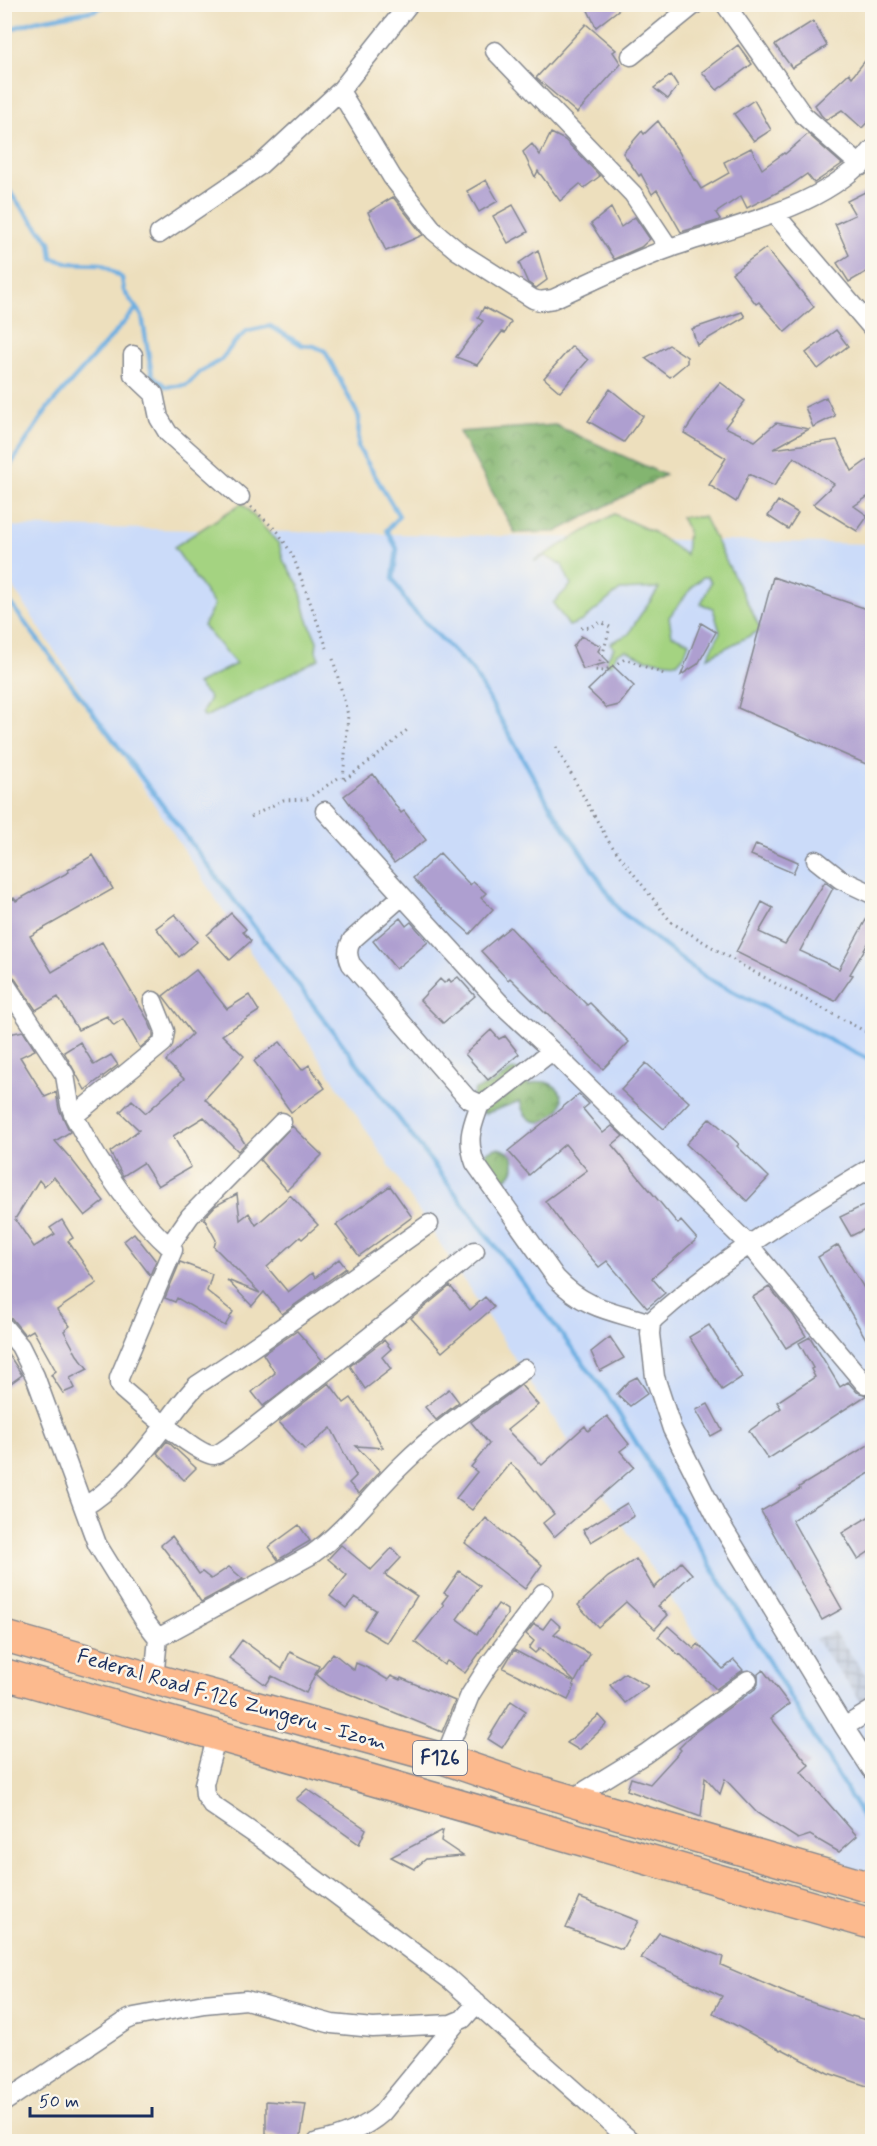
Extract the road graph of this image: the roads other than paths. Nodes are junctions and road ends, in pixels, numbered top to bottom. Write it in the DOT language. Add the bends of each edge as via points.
graph roads {
  1 [pos="409,4"];
  2 [pos="695,4"];
  3 [pos="725,4"];
  4 [pos="495,51"];
  5 [pos="631,56"];
  6 [pos="340,91"];
  7 [pos="873,150"];
  8 [pos="861,166"];
  9 [pos="774,213"];
  10 [pos="159,234"];
  11 [pos="669,248"];
  12 [pos="873,328"];
  13 [pos="134,355"];
  14 [pos="243,500"];
  15 [pos="325,811"];
  16 [pos="816,860"];
  17 [pos="873,894"];
  18 [pos="402,896"];
  19 [pos="4,982"];
  20 [pos="153,1001"];
  21 [pos="552,1051"];
  22 [pos="480,1104"];
  23 [pos="74,1116"];
  24 [pos="282,1122"];
  25 [pos="873,1167"];
  26 [pos="429,1224"];
  27 [pos="749,1245"];
  28 [pos="173,1250"];
  29 [pos="475,1251"];
  30 [pos="651,1323"];
  31 [pos="4,1327"];
  32 [pos="525,1370"];
  33 [pos="865,1384"];
  34 [pos="165,1425"];
  35 [pos="84,1507"];
  36 [pos="543,1593"];
  37 [pos="4,1636"];
  38 [pos="158,1638"];
  39 [pos="4,1674"];
  40 [pos="154,1679"];
  41 [pos="748,1680"];
  42 [pos="873,1710"];
  43 [pos="844,1727"];
  44 [pos="217,1735"];
  45 [pos="444,1759"];
  46 [pos="873,1770"];
  47 [pos="526,1787"];
  48 [pos="570,1800"];
  49 [pos="514,1821"];
  50 [pos="873,1888"];
  51 [pos="873,1924"];
  52 [pos="477,2003"];
  53 [pos="457,2022"];
  54 [pos="4,2102"];
  55 [pos="317,2142"];
  56 [pos="632,2142"];
  1 -- 6 [label="street"];
  2 -- 5 [label="street"];
  3 -- 8 [label="street" via="803,115"];
  4 -- 11 [label="street" via="633,194"];
  6 -- 10 [label="street" via="259,166"];
  6 -- 11 [label="street" via="392,177 434,231 533,299 553,300"];
  7 -- 8 [label="street"];
  8 -- 9 [label="street" via="813,197"];
  9 -- 11 [label="street"];
  9 -- 12 [label="street"];
  13 -- 14 [label="street" via="133,374 154,394 159,418 168,433"];
  15 -- 18 [label="street"];
  16 -- 17 [label="street" via="840,879"];
  18 -- 21 [label="street" via="499,1002"];
  18 -- 22 [label="street" via="352,940 348,957 467,1098"];
  19 -- 23 [label="street" via="65,1075"];
  20 -- 23 [label="street" via="165,1030 163,1043"];
  21 -- 22 [label="street"];
  21 -- 27 [label="street"];
  22 -- 30 [label="street" via="470,1133 475,1163 556,1278 588,1304"];
  23 -- 28 [label="street" via="120,1193 153,1233"];
  24 -- 28 [label="street" via="190,1216 170,1245"];
  25 -- 27 [label="street"];
  26 -- 34 [label="street" via="197,1385"];
  27 -- 30 [label="street"];
  27 -- 33 [label="street"];
  28 -- 34 [label="street" via="119,1378 123,1390"];
  29 -- 34 [label="street" via="223,1451 206,1454"];
  30 -- 43 [label="street" via="655,1377 672,1429 716,1516"];
  31 -- 35 [label="street" via="20,1346 35,1376"];
  32 -- 38 [label="street" via="446,1425 401,1465 325,1545"];
  34 -- 35 [label="street" via="115,1485"];
  35 -- 38 [label="street" via="106,1562"];
  36 -- 45 [label="street" via="470,1695"];
  37 -- 40 [label="main road, Federal Road F.126 Zungeru - Izom / F126"];
  38 -- 40 [label="street"];
  39 -- 44 [label="main road, Federal Road F.126 Zungeru - Izom / F126"];
  40 -- 45 [label="main road, Federal Road F.126 Zungeru - Izom / F126"];
  41 -- 48 [label="street" via="645,1754"];
  42 -- 43 [label="street"];
  43 -- 46 [label="street"];
  44 -- 49 [label="main road, Federal Road F.126 Zungeru - Izom / F126"];
  44 -- 52 [label="street" via="204,1784 212,1805"];
  45 -- 47 [label="main road, Federal Road F.126 Zungeru - Izom / F126"];
  47 -- 48 [label="main road, Federal Road F.126 Zungeru - Izom / F126"];
  47 -- 49 [label="main road"];
  48 -- 50 [label="main road, Federal Road F.126 Zungeru - Izom / F126"];
  49 -- 51 [label="main road, Federal Road F.126 Zungeru - Izom / F126"];
  52 -- 53 [label="street"];
  52 -- 56 [label="street"];
  53 -- 54 [label="street" via="373,2028 332,2024 246,2000 192,2006 125,2021"];
  53 -- 55 [label="street" via="373,2121 339,2137"];
}
